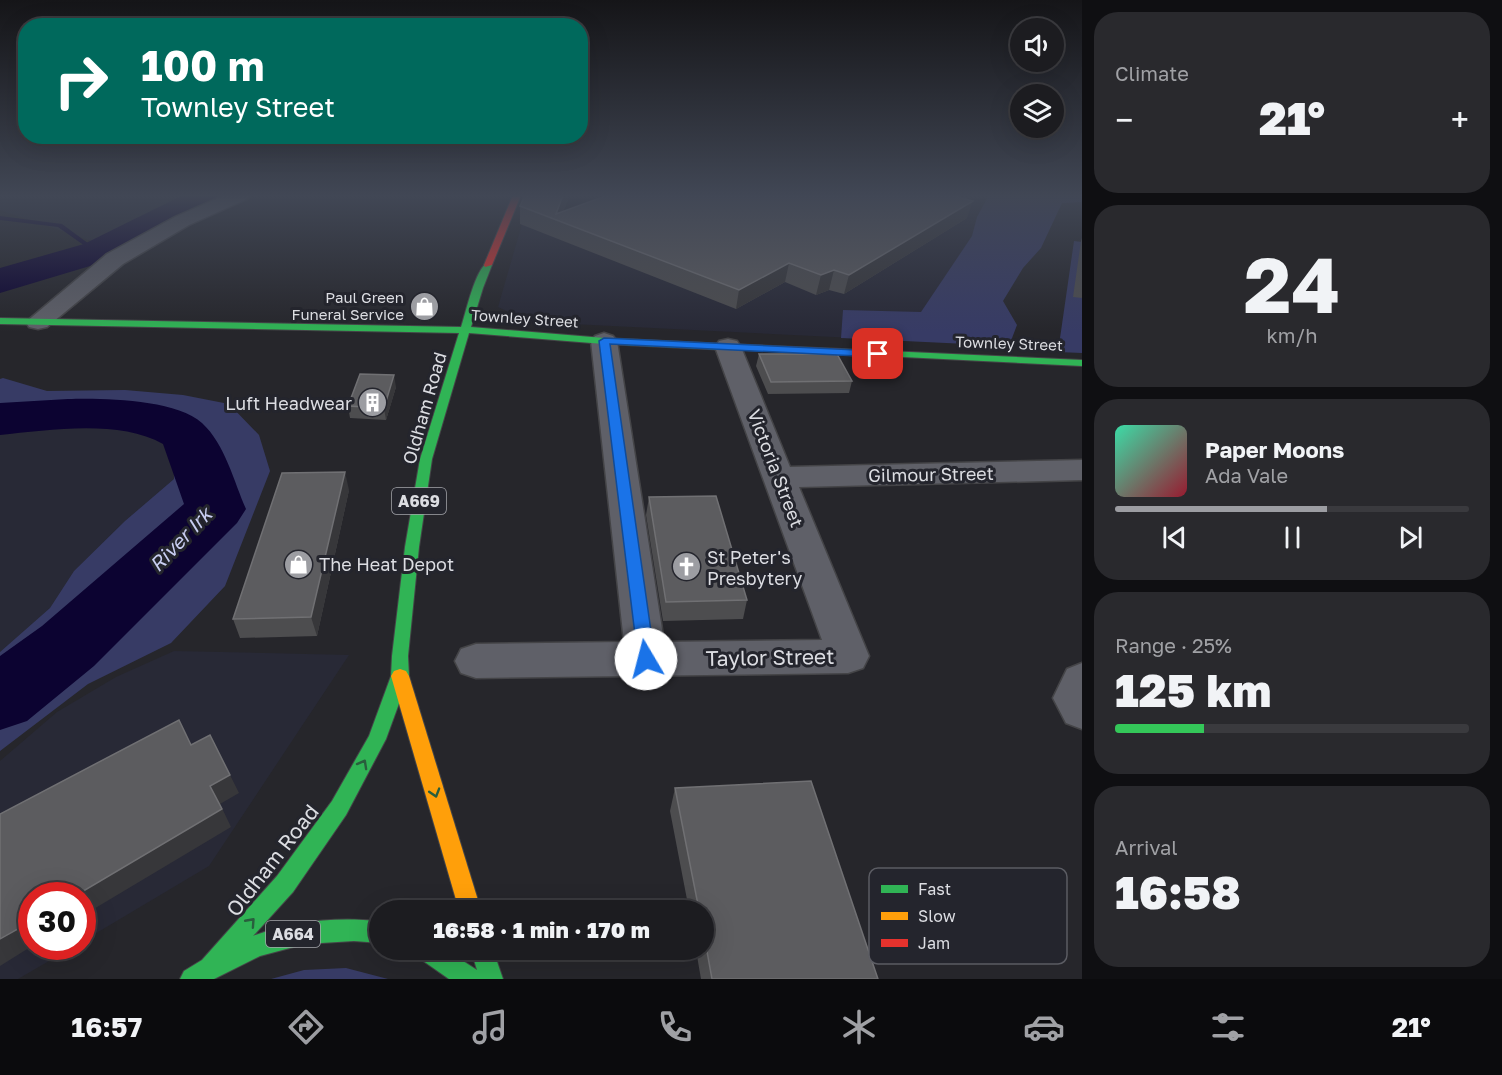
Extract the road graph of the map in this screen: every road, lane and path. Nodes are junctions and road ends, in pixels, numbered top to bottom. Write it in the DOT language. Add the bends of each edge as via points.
graph roads {
  1 [pos="147,241"];
  2 [pos="498,241"];
  3 [pos="0,321"];
  4 [pos="38,322"];
  5 [pos="465,330"];
  6 [pos="604,341"];
  7 [pos="728,347"];
  8 [pos="1082,363"];
  9 [pos="1082,470"];
  10 [pos="779,477"];
  11 [pos="848,656"];
  12 [pos="646,659"];
  13 [pos="476,661"];
  14 [pos="400,676"];
  15 [pos="1082,681"];
  16 [pos="1082,710"];
  17 [pos="467,900"];
  18 [pos="369,930"];
  19 [pos="442,960"];
  20 [pos="485,960"];
  21 [pos="212,966"];
  22 [pos="192,979"];
  23 [pos="470,979"];
  24 [pos="491,979"];
  1 -- 4 [label="street" via="115,259"];
  2 -- 5 [label="main road, Oldham Road / A669"];
  3 -- 4 [label="main road, Townley Street"];
  4 -- 5 [label="main road, Townley Street"];
  5 -- 6 [label="main road, Townley Street"];
  5 -- 14 [label="main road, Oldham Road / A669" via="426,459 412,547"];
  6 -- 7 [label="main road, Townley Street"];
  6 -- 12 [label="street"];
  7 -- 8 [label="main road, Townley Street"];
  7 -- 10 [label="street, Victoria Street"];
  9 -- 10 [label="street, Gilmour Street"];
  10 -- 11 [label="street, Victoria Street"];
  11 -- 12 [label="street, Taylor Street"];
  12 -- 13 [label="street, Taylor Street"];
  14 -- 17 [label="main road, Oldham Road, one-way"];
  21 -- 14 [label="main road, Oldham Road, one-way" via="285,884 339,808 377,739"];
  15 -- 16 [label="street" via="1075,698"];
  18 -- 21 [label="main road, A664" via="307,930 260,942"];
  19 -- 23 [label="main road"];
  20 -- 24 [label="main road"];
  21 -- 22 [label="main road, A664"];
}
